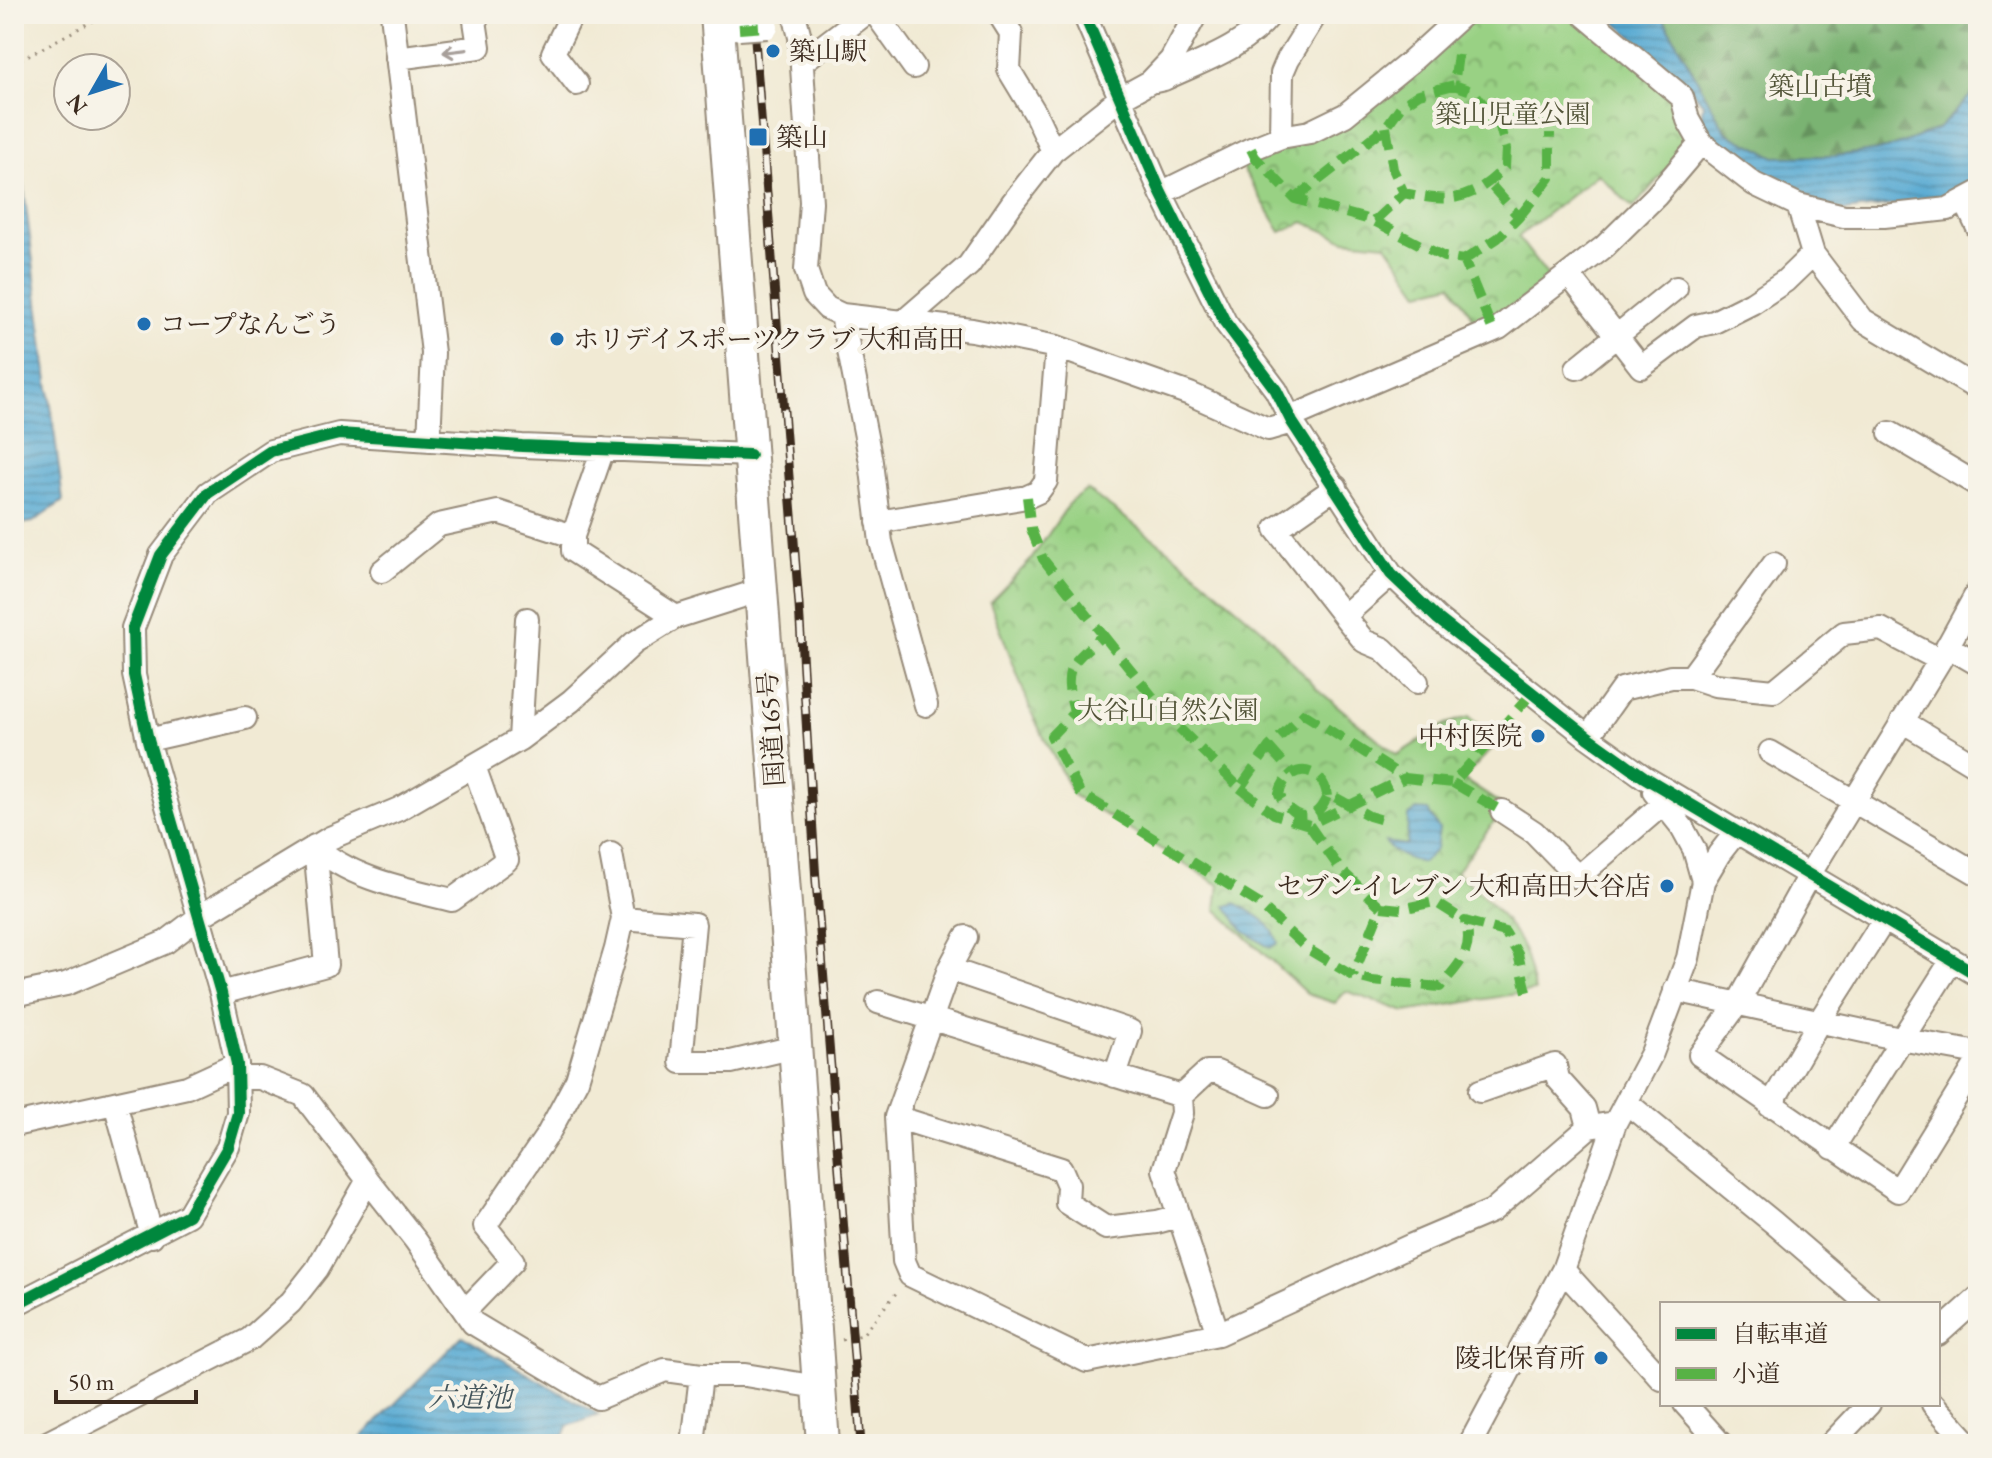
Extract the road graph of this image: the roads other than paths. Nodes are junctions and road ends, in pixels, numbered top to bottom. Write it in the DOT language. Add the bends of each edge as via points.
graph roads {
  1 [pos="392,14"];
  2 [pos="474,14"];
  3 [pos="572,14"];
  4 [pos="794,14"];
  5 [pos="865,14"];
  6 [pos="876,14"];
  7 [pos="999,14"];
  8 [pos="1084,14"];
  9 [pos="1196,14"];
  10 [pos="1271,14"];
  11 [pos="1317,14"];
  12 [pos="1463,14"];
  13 [pos="1583,14"];
  14 [pos="728,22"];
  15 [pos="767,27"];
  16 [pos="397,58"];
  17 [pos="802,62"];
  18 [pos="914,67"];
  19 [pos="1150,82"];
  20 [pos="577,84"];
  21 [pos="1119,99"];
  22 [pos="1281,137"];
  23 [pos="1701,143"];
  24 [pos="1053,151"];
  25 [pos="1161,193"];
  26 [pos="1972,197"];
  27 [pos="1798,205"];
  28 [pos="1978,228"];
  29 [pos="1813,254"];
  30 [pos="1569,275"];
  31 [pos="1676,288"];
  32 [pos="842,315"];
  33 [pos="903,322"];
  34 [pos="1617,335"];
  35 [pos="1057,347"];
  36 [pos="1577,368"];
  37 [pos="1978,389"];
  38 [pos="1292,422"];
  39 [pos="1890,433"];
  40 [pos="429,440"];
  41 [pos="603,449"];
  42 [pos="750,455"];
  43 [pos="1978,485"];
  44 [pos="1336,487"];
  45 [pos="878,522"];
  46 [pos="573,536"];
  47 [pos="1774,564"];
  48 [pos="382,571"];
  49 [pos="1391,574"];
  50 [pos="761,590"];
  51 [pos="1978,591"];
  52 [pos="1344,616"];
  53 [pos="676,617"];
  54 [pos="527,619"];
  55 [pos="1943,653"];
  56 [pos="1978,664"];
  57 [pos="1691,677"];
  58 [pos="1417,682"];
  59 [pos="926,705"];
  60 [pos="245,718"];
  61 [pos="1902,721"];
  62 [pos="1588,737"];
  63 [pos="520,739"];
  64 [pos="148,740"];
  65 [pos="1770,752"];
  66 [pos="474,766"];
  67 [pos="1978,767"];
  68 [pos="1644,777"];
  69 [pos="1854,801"];
  70 [pos="1663,804"];
  71 [pos="1502,811"];
  72 [pos="1737,831"];
  73 [pos="315,846"];
  74 [pos="611,854"];
  75 [pos="1978,874"];
  76 [pos="1809,875"];
  77 [pos="1703,881"];
  78 [pos="199,917"];
  79 [pos="623,918"];
  80 [pos="1884,920"];
  81 [pos="966,937"];
  82 [pos="1952,960"];
  83 [pos="949,969"];
  84 [pos="1978,975"];
  85 [pos="1675,990"];
  86 [pos="221,993"];
  87 [pos="14,995"];
  88 [pos="878,1002"];
  89 [pos="1738,1003"];
  90 [pos="931,1017"];
  91 [pos="1819,1022"];
  92 [pos="1900,1039"];
  93 [pos="795,1047"];
  94 [pos="1978,1053"];
  95 [pos="1978,1061"];
  96 [pos="238,1071"];
  97 [pos="1115,1076"];
  98 [pos="1480,1091"];
  99 [pos="1268,1095"];
  100 [pos="1181,1096"];
  101 [pos="115,1103"];
  102 [pos="1627,1103"];
  103 [pos="1770,1106"];
  104 [pos="896,1117"];
  105 [pos="1615,1123"];
  106 [pos="14,1125"];
  107 [pos="1589,1127"];
  108 [pos="1833,1148"];
  109 [pos="368,1180"];
  110 [pos="1179,1216"];
  111 [pos="152,1236"];
  112 [pos="1563,1270"];
  113 [pos="1978,1298"];
  114 [pos="1866,1302"];
  115 [pos="14,1305"];
  116 [pos="465,1311"];
  117 [pos="1940,1332"];
  118 [pos="1218,1334"];
  119 [pos="701,1375"];
  120 [pos="1660,1377"];
  121 [pos="818,1387"];
  122 [pos="1687,1406"];
  123 [pos="1867,1406"];
  124 [pos="1935,1406"];
  125 [pos="45,1444"];
  126 [pos="693,1444"];
  127 [pos="823,1444"];
  128 [pos="1470,1444"];
  129 [pos="1721,1444"];
  130 [pos="1831,1444"];
  131 [pos="1969,1444"];
  1 -- 16 [label="street"];
  2 -- 16 [label="street, one-way" via="479,47"];
  3 -- 20 [label="street" via="553,53"];
  4 -- 17 [label="street"];
  5 -- 17 [label="street"];
  6 -- 18 [label="street"];
  7 -- 24 [label="street" via="1011,33 1009,70"];
  8 -- 21 [label="street"];
  9 -- 19 [label="street" via="1171,60"];
  10 -- 19 [label="street" via="1242,43"];
  11 -- 22 [label="street" via="1282,73"];
  12 -- 22 [label="street" via="1345,115 1310,132"];
  13 -- 23 [label="street" via="1682,97"];
  14 -- 15 [label="street, bridge"];
  14 -- 42 [label="highway, 国道165号"];
  16 -- 40 [label="street" via="433,353"];
  17 -- 32 [label="street" via="811,202 806,270 814,294"];
  19 -- 21 [label="street"];
  21 -- 24 [label="street"];
  21 -- 25 [label="street"];
  22 -- 25 [label="street"];
  23 -- 27 [label="street" via="1754,184"];
  23 -- 30 [label="street" via="1656,196"];
  24 -- 33 [label="street" via="969,265"];
  25 -- 38 [label="street" via="1225,322 1276,390"];
  26 -- 27 [label="street" via="1948,209 1884,216 1844,216"];
  26 -- 28 [label="street"];
  27 -- 29 [label="street"];
  29 -- 34 [label="street" via="1752,303 1696,326 1641,367"];
  29 -- 37 [label="street" via="1863,320"];
  30 -- 34 [label="street"];
  30 -- 38 [label="street" via="1499,328 1301,413"];
  31 -- 34 [label="street"];
  32 -- 33 [label="street"];
  32 -- 45 [label="street"];
  33 -- 35 [label="street"];
  34 -- 36 [label="street"];
  35 -- 38 [label="street" via="1190,394 1268,429"];
  35 -- 45 [label="street" via="1046,481 1038,492"];
  38 -- 44 [label="street"];
  39 -- 43 [label="street"];
  40 -- 41 [label="street"];
  40 -- 64 [label="street" via="339,434 271,451 208,493 161,555 133,628 134,675"];
  41 -- 42 [label="street"];
  41 -- 46 [label="street"];
  42 -- 50 [label="highway, 国道165号"];
  44 -- 49 [label="street"];
  44 -- 52 [label="street" via="1276,529"];
  45 -- 59 [label="street"];
  46 -- 48 [label="street" via="498,512 439,525"];
  46 -- 53 [label="street" via="573,551"];
  47 -- 57 [label="street"];
  49 -- 52 [label="street"];
  49 -- 62 [label="street" via="1437,618"];
  50 -- 53 [label="street"];
  50 -- 93 [label="highway, 国道165号"];
  51 -- 55 [label="street"];
  52 -- 58 [label="street" via="1364,641 1383,649"];
  53 -- 63 [label="street" via="634,643"];
  54 -- 63 [label="street"];
  55 -- 56 [label="street"];
  55 -- 57 [label="street" via="1881,629 1844,633 1774,691"];
  55 -- 61 [label="street"];
  57 -- 62 [label="street" via="1622,689"];
  60 -- 64 [label="street"];
  61 -- 67 [label="street"];
  61 -- 69 [label="street"];
  62 -- 68 [label="street"];
  63 -- 66 [label="street"];
  64 -- 78 [label="street"];
  65 -- 69 [label="street"];
  66 -- 73 [label="street" via="399,809"];
  66 -- 73 [label="street" via="507,860 452,900 355,870"];
  68 -- 70 [label="street"];
  68 -- 72 [label="street"];
  69 -- 75 [label="street"];
  69 -- 76 [label="street"];
  70 -- 71 [label="street" via="1578,877 1534,832"];
  70 -- 77 [label="street" via="1694,849"];
  72 -- 76 [label="street"];
  72 -- 77 [label="street"];
  73 -- 78 [label="street"];
  73 -- 86 [label="street" via="326,965"];
  74 -- 79 [label="street"];
  76 -- 80 [label="street"];
  76 -- 89 [label="street"];
  77 -- 85 [label="street" via="1691,945"];
  78 -- 86 [label="street"];
  78 -- 87 [label="street" via="166,942 66,984"];
  79 -- 93 [label="street" via="694,924 681,1062 731,1062"];
  79 -- 116 [label="street" via="577,1080 548,1134 485,1226 513,1261"];
  80 -- 82 [label="street"];
  80 -- 91 [label="street"];
  81 -- 83 [label="street"];
  82 -- 84 [label="street"];
  82 -- 92 [label="street"];
  83 -- 90 [label="street"];
  83 -- 97 [label="street" via="1130,1031"];
  85 -- 89 [label="street"];
  85 -- 102 [label="street"];
  86 -- 96 [label="street"];
  88 -- 90 [label="street"];
  89 -- 91 [label="street"];
  89 -- 103 [label="street" via="1700,1055"];
  90 -- 97 [label="street"];
  90 -- 104 [label="street"];
  91 -- 92 [label="street"];
  91 -- 103 [label="street"];
  92 -- 94 [label="street"];
  92 -- 108 [label="street"];
  93 -- 121 [label="highway, 国道165号"];
  95 -- 108 [label="street" via="1898,1191"];
  96 -- 101 [label="street"];
  96 -- 109 [label="street" via="303,1095"];
  96 -- 111 [label="street" via="238,1113 228,1147 188,1215"];
  97 -- 100 [label="street"];
  98 -- 107 [label="street" via="1555,1065 1558,1079 1584,1108"];
  99 -- 100 [label="street" via="1207,1072"];
  100 -- 110 [label="street" via="1182,1113 1164,1170"];
  101 -- 106 [label="street"];
  101 -- 111 [label="street"];
  102 -- 105 [label="street"];
  102 -- 114 [label="street"];
  103 -- 108 [label="street"];
  104 -- 110 [label="street" via="1061,1169 1068,1185 1067,1203 1106,1228"];
  104 -- 118 [label="street" via="904,1261 910,1275 1087,1361"];
  105 -- 107 [label="street"];
  105 -- 112 [label="street"];
  107 -- 118 [label="street" via="1492,1211"];
  109 -- 116 [label="street"];
  109 -- 125 [label="street" via="317,1269 291,1302 250,1339"];
  110 -- 118 [label="street"];
  111 -- 115 [label="street"];
  112 -- 120 [label="street"];
  112 -- 128 [label="street"];
  113 -- 117 [label="street"];
  116 -- 119 [label="street" via="473,1323 598,1398 665,1370"];
  119 -- 121 [label="street" via="745,1375"];
  119 -- 126 [label="street"];
  121 -- 127 [label="highway, 国道165号"];
  122 -- 129 [label="street"];
  123 -- 130 [label="street"];
  124 -- 131 [label="street"];
}
